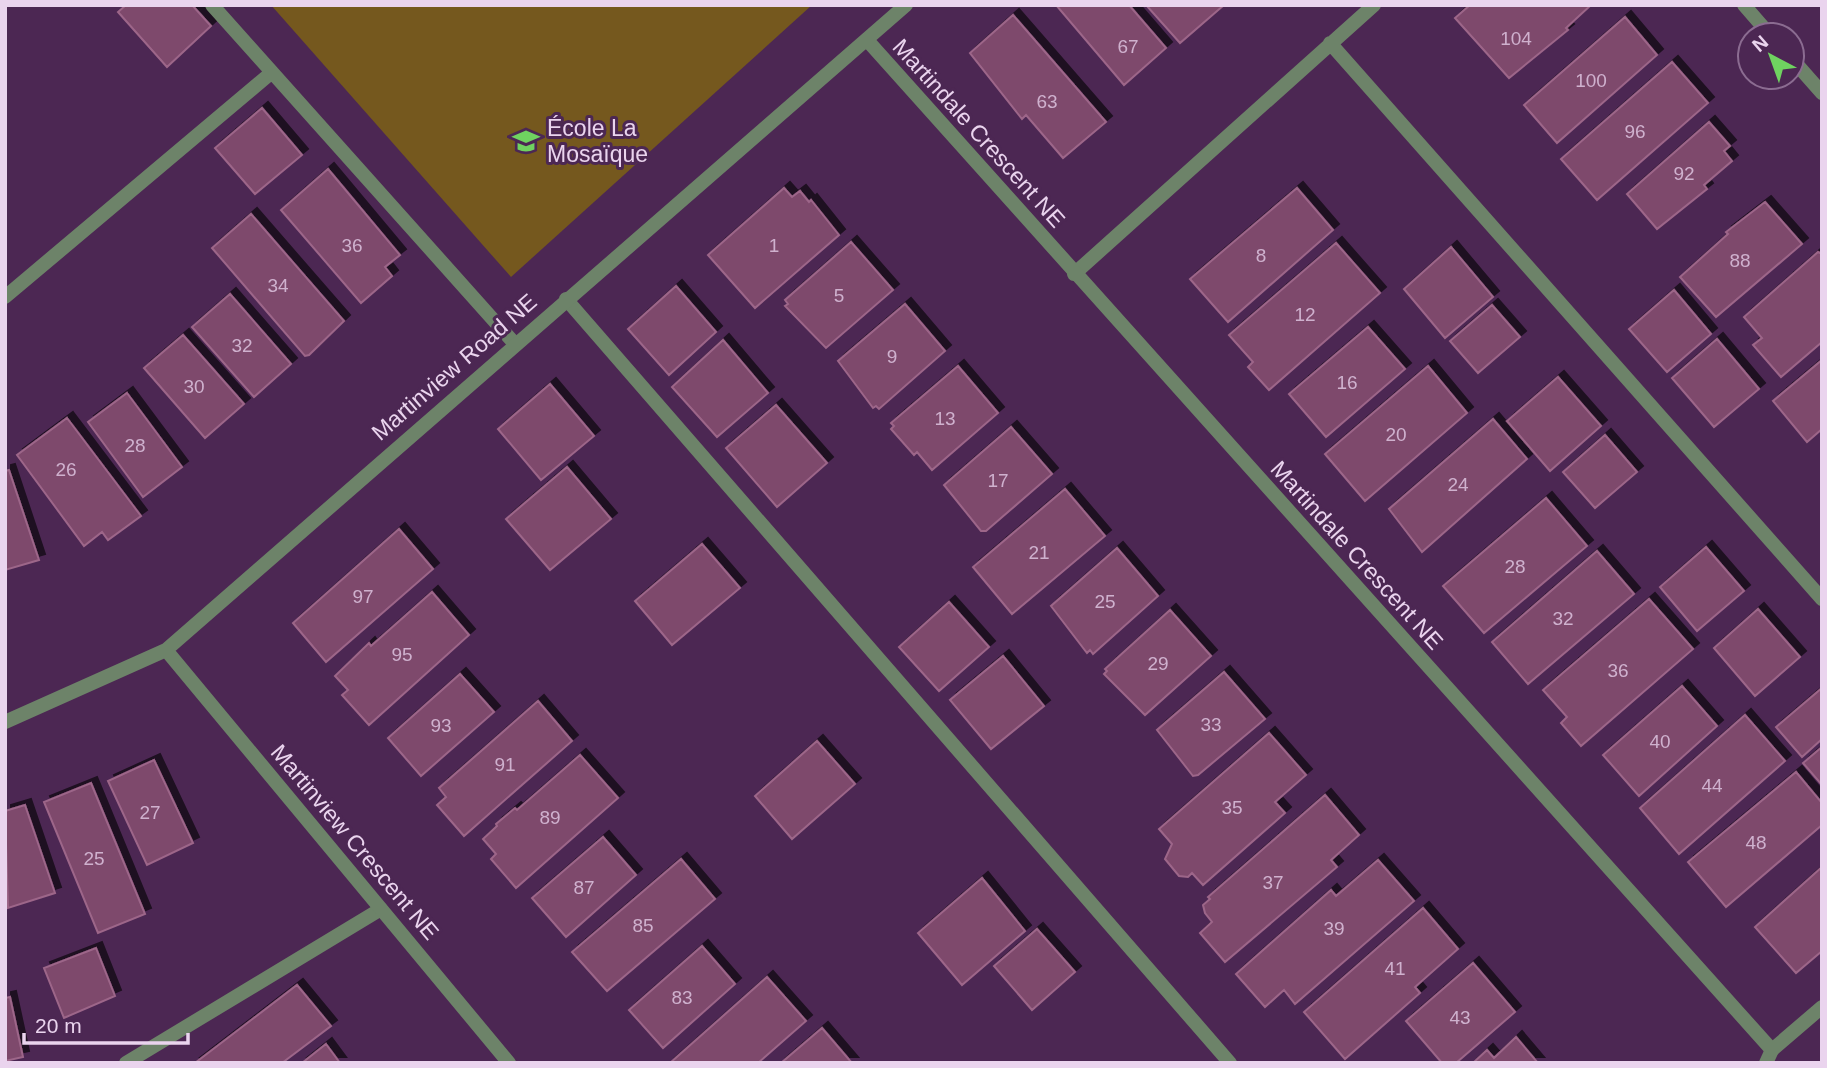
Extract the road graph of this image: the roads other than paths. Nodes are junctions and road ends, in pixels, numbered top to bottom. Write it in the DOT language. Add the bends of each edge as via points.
graph roads {
  1 [pos="212,5"];
  2 [pos="906,5"];
  3 [pos="1374,5"];
  4 [pos="1744,5"];
  5 [pos="1758,21"];
  6 [pos="867,40"];
  7 [pos="1330,43"];
  8 [pos="271,73"];
  9 [pos="1806,75"];
  10 [pos="1822,93"];
  11 [pos="1074,274"];
  12 [pos="5,297"];
  13 [pos="566,299"];
  14 [pos="514,344"];
  15 [pos="1822,599"];
  16 [pos="166,650"];
  17 [pos="5,722"];
  18 [pos="381,909"];
  19 [pos="1822,1007"];
  20 [pos="1769,1057"];
  21 [pos="127,1063"];
  22 [pos="509,1063"];
  23 [pos="1230,1063"];
  1 -- 8 [label="street"];
  2 -- 6 [label="street, Martinview Road NE"];
  3 -- 7 [label="street"];
  4 -- 5 [label="street"];
  6 -- 11 [label="street, Martindale Crescent NE"];
  6 -- 13 [label="street, Martinview Road NE"];
  7 -- 11 [label="street"];
  7 -- 15 [label="street"];
  8 -- 12 [label="street"];
  8 -- 14 [label="street"];
  9 -- 10 [label="street"];
  11 -- 20 [label="street, Martindale Crescent NE"];
  13 -- 14 [label="street, Martinview Road NE"];
  13 -- 23 [label="street"];
  14 -- 16 [label="street, Martinview Road NE"];
  16 -- 17 [label="street, Martinview Road NE"];
  16 -- 18 [label="street, Martinview Crescent NE"];
  18 -- 21 [label="street"];
  18 -- 22 [label="street, Martinview Crescent NE"];
  19 -- 20 [label="street, Martindale Crescent NE"];
}
